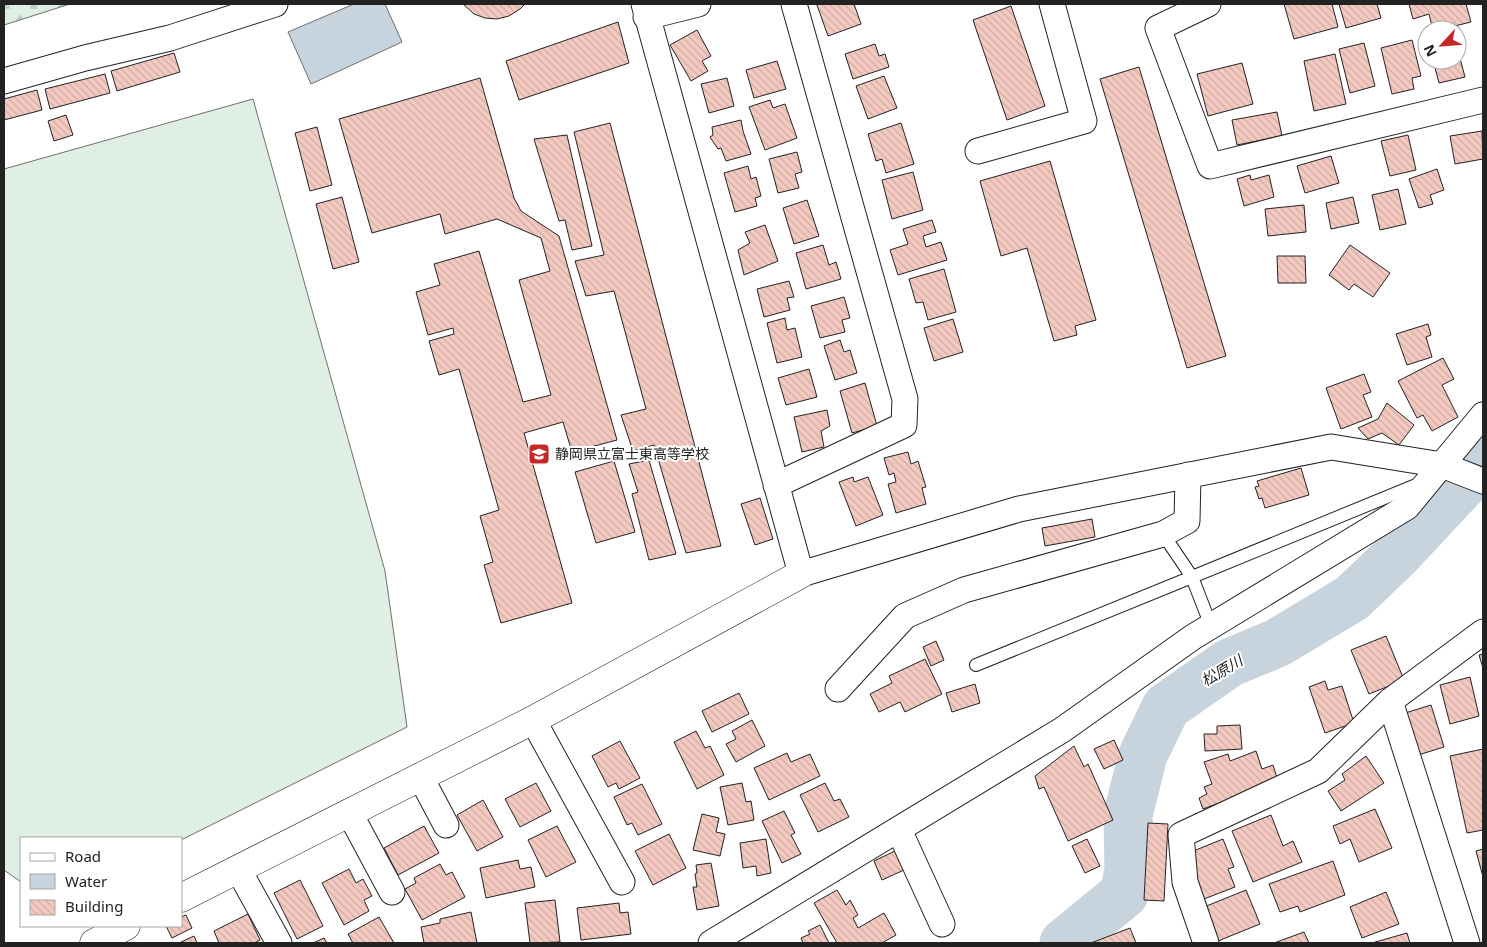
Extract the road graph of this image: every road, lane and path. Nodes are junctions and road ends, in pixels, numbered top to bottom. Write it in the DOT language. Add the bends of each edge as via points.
graph roads {
  1 [pos="275,4"];
  2 [pos="698,4"];
  3 [pos="794,4"];
  4 [pos="1052,4"];
  5 [pos="1208,4"];
  6 [pos="645,10"];
  7 [pos="4,81"];
  8 [pos="1483,100"];
  9 [pos="978,152"];
  10 [pos="1483,415"];
  11 [pos="1442,471"];
  12 [pos="1188,475"];
  13 [pos="1483,481"];
  14 [pos="776,485"];
  15 [pos="1163,534"];
  16 [pos="801,574"];
  17 [pos="1192,577"];
  18 [pos="1211,626"];
  19 [pos="1483,632"];
  20 [pos="976,665"];
  21 [pos="838,688"];
  22 [pos="1390,701"];
  23 [pos="533,720"];
  24 [pos="420,776"];
  25 [pos="349,812"];
  26 [pos="446,825"];
  27 [pos="899,830"];
  28 [pos="238,869"];
  29 [pos="622,882"];
  30 [pos="392,892"];
  31 [pos="182,897"];
  32 [pos="942,924"];
  33 [pos="124,927"];
  34 [pos="94,943"];
  35 [pos="279,943"];
  36 [pos="711,943"];
  37 [pos="1206,943"];
  38 [pos="1467,943"];
  1 -- 7 [label="street" via="170,38"];
  2 -- 6 [label="street"];
  3 -- 14 [label="street" via="905,399 904,425"];
  4 -- 9 [label="street" via="1084,121"];
  5 -- 8 [label="street" via="1158,28 1210,166"];
  6 -- 14 [label="street"];
  10 -- 11 [label="street"];
  11 -- 12 [label="street" via="1331,447"];
  11 -- 13 [label="street"];
  11 -- 17 [label="lane"];
  11 -- 18 [label="street" via="1407,508"];
  12 -- 15 [label="street" via="1187,521"];
  12 -- 16 [label="street" via="1020,509"];
  14 -- 16 [label="street"];
  15 -- 17 [label="lane"];
  15 -- 21 [label="street" via="964,590 905,616"];
  16 -- 23 [label="street"];
  17 -- 18 [label="lane"];
  17 -- 20 [label="lane"];
  18 -- 27 [label="street" via="1062,730"];
  19 -- 22 [label="street"];
  22 -- 37 [label="street" via="1318,771 1181,835 1185,882"];
  22 -- 38 [label="street"];
  23 -- 24 [label="street"];
  23 -- 29 [label="street"];
  24 -- 25 [label="street"];
  24 -- 26 [label="street"];
  25 -- 28 [label="street"];
  25 -- 30 [label="street"];
  27 -- 32 [label="street"];
  27 -- 36 [label="street"];
  28 -- 31 [label="street"];
  28 -- 35 [label="street"];
  33 -- 34 [label="street"];
}
